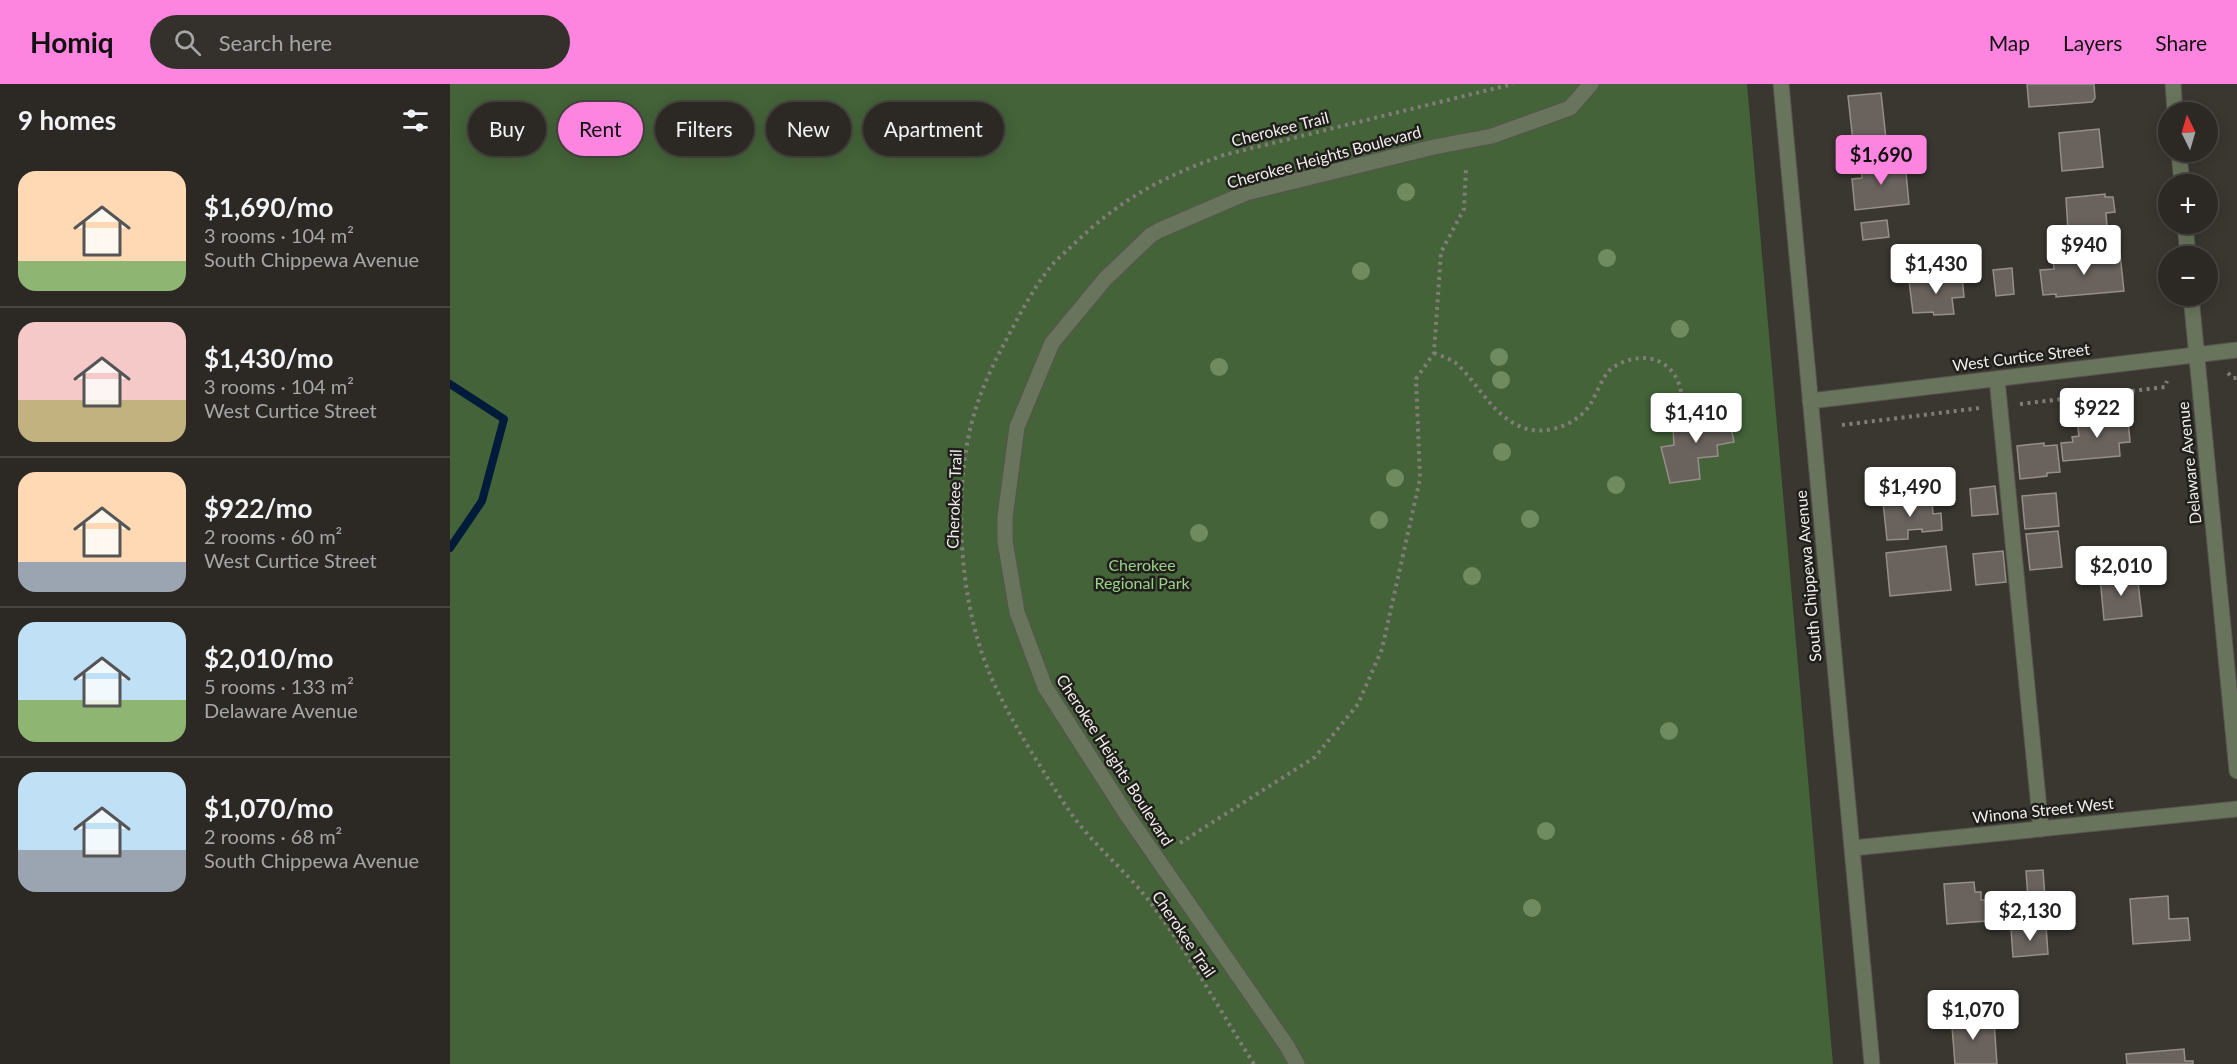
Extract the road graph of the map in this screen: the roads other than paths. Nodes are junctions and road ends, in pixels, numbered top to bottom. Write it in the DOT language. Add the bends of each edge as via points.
graph roads {
  1 [pos="1591,84"];
  2 [pos="1781,84"];
  3 [pos="2173,84"];
  4 [pos="2174,102"];
  5 [pos="2193,306"];
  6 [pos="2237,350"];
  7 [pos="2197,354"];
  8 [pos="1997,379"];
  9 [pos="1810,400"];
  10 [pos="2237,771"];
  11 [pos="2237,809"];
  12 [pos="2041,829"];
  13 [pos="1852,848"];
  14 [pos="1297,1064"];
  15 [pos="1872,1064"];
  1 -- 14 [label="street, Cherokee Heights Boulevard" via="1570,108 1492,136 1246,193 1160,230 1105,279 1052,342 1017,427 1005,541 1017,612 1045,687"];
  2 -- 9 [label="street, South Chippewa Avenue"];
  3 -- 4 [label="street"];
  5 -- 7 [label="street, Delaware Avenue"];
  6 -- 7 [label="street, West Curtice Street"];
  7 -- 8 [label="street, West Curtice Street"];
  7 -- 10 [label="street, Delaware Avenue"];
  8 -- 9 [label="street, West Curtice Street"];
  8 -- 12 [label="street"];
  9 -- 13 [label="street, South Chippewa Avenue"];
  11 -- 12 [label="street, Winona Street West"];
  12 -- 13 [label="street, Winona Street West"];
  13 -- 15 [label="street, South Chippewa Avenue"];
}
